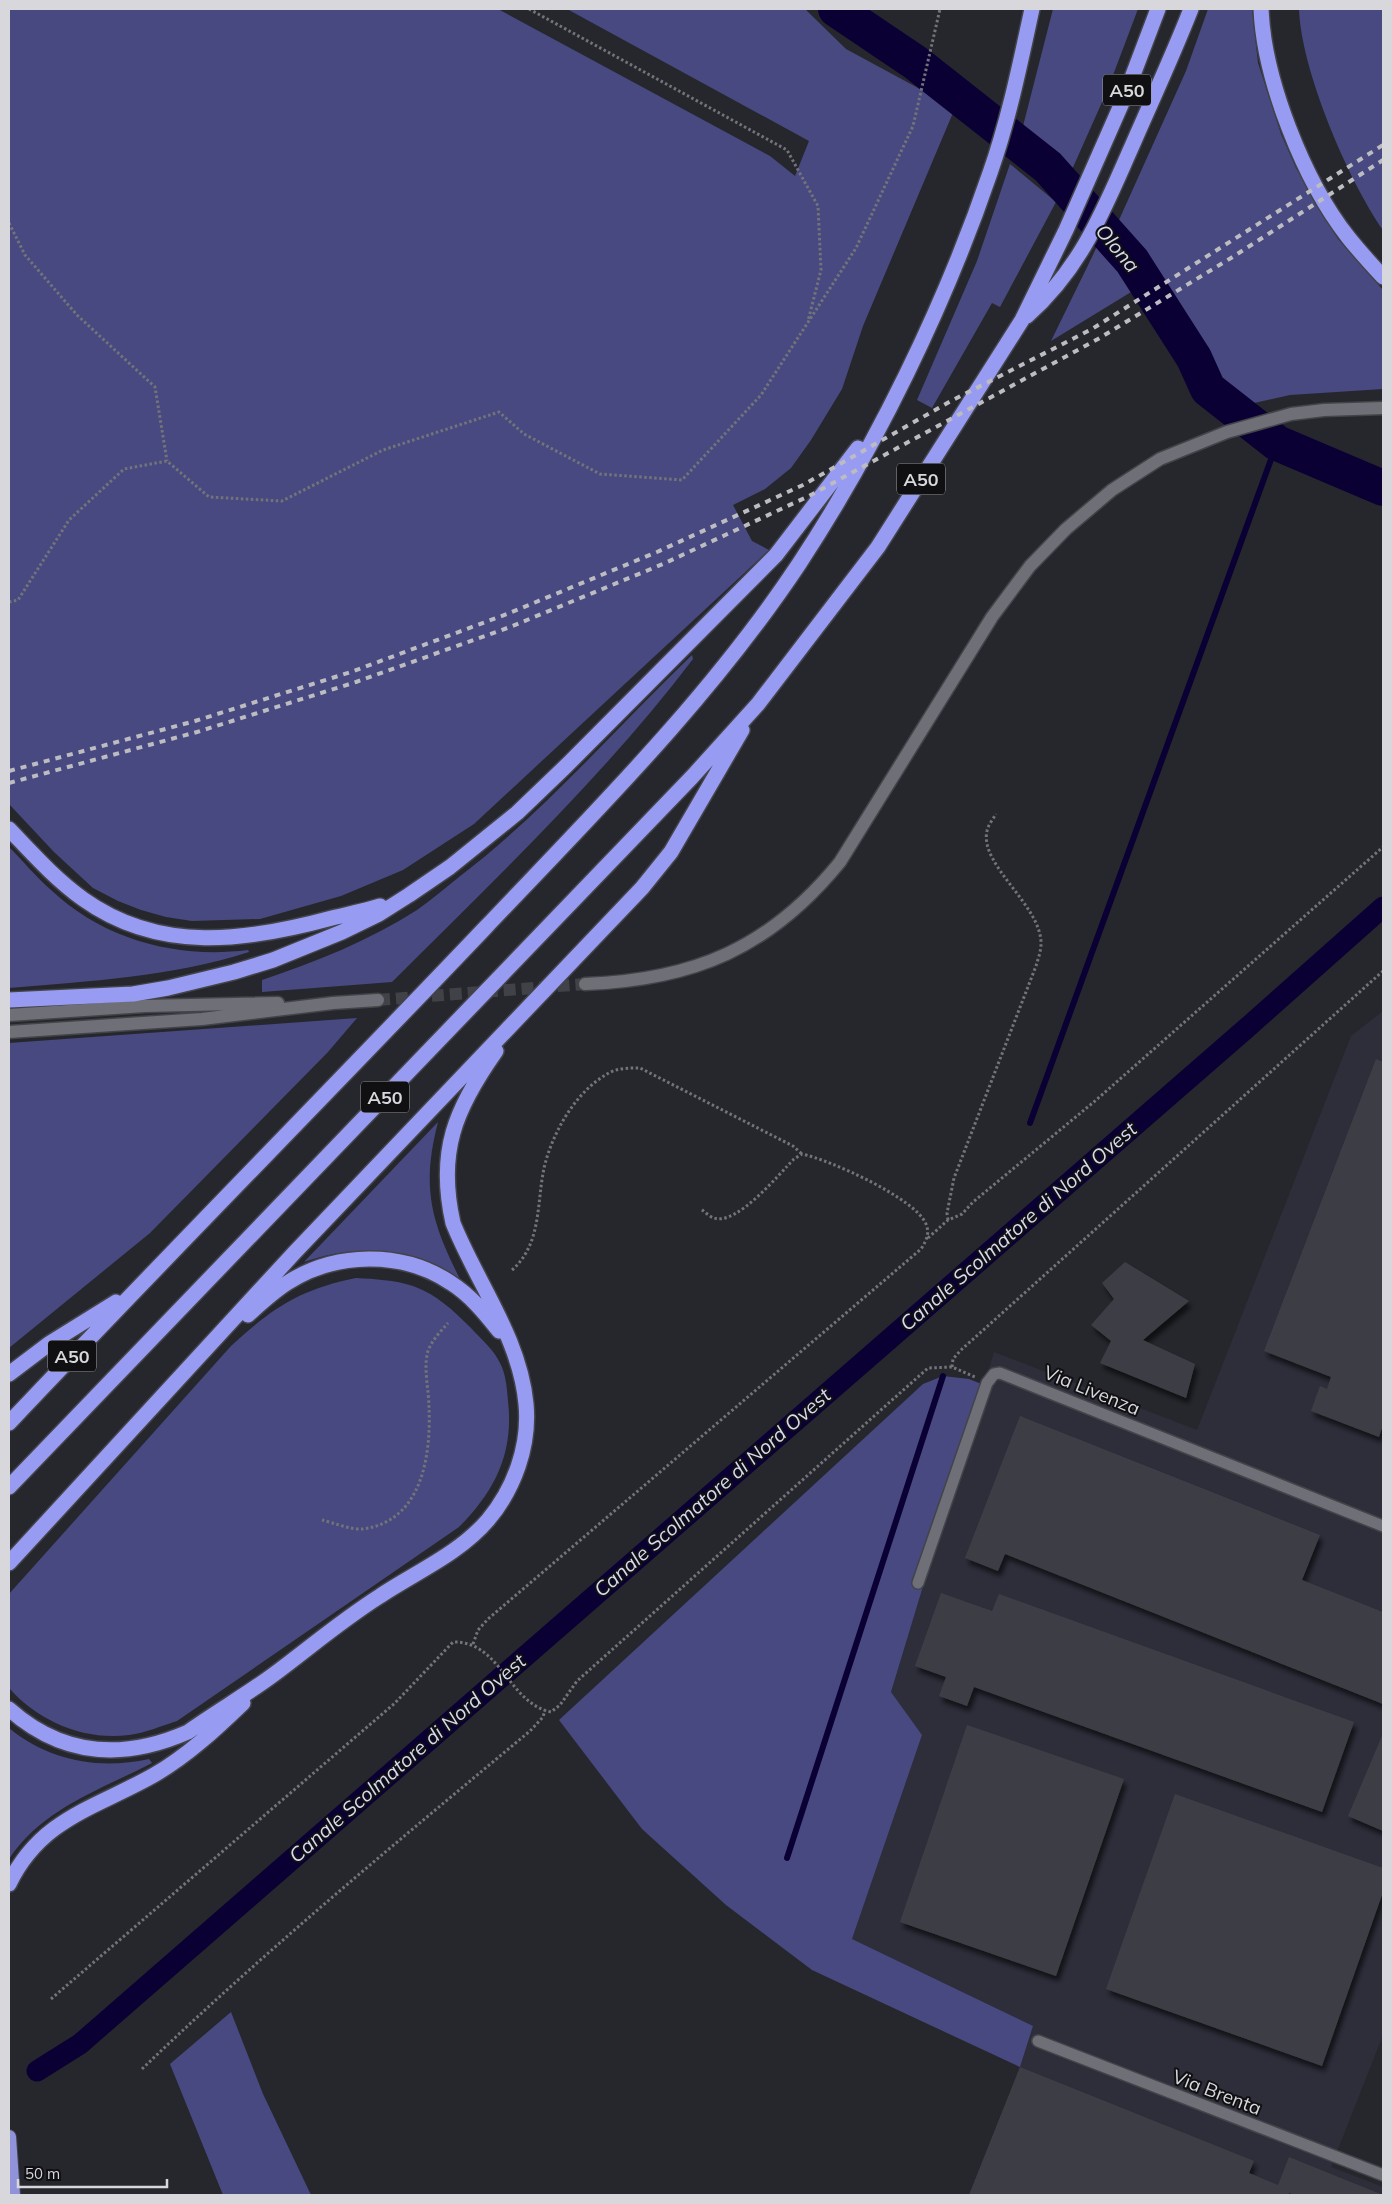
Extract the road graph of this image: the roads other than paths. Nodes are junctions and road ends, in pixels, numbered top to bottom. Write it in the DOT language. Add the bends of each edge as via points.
graph roads {
  1 [pos="1032,9"];
  2 [pos="1158,9"];
  3 [pos="1191,9"];
  4 [pos="1261,9"];
  5 [pos="1383,277"];
  6 [pos="1022,320"];
  7 [pos="1383,408"];
  8 [pos="886,412"];
  9 [pos="758,704"];
  10 [pos="9,829"];
  11 [pos="410,896"];
  12 [pos="585,984"];
  13 [pos="60,999"];
  14 [pos="9,1000"];
  15 [pos="378,1000"];
  16 [pos="333,1003"];
  17 [pos="9,1008"];
  18 [pos="524,1014"];
  19 [pos="9,1015"];
  20 [pos="9,1032"];
  21 [pos="136,1289"];
  22 [pos="512,1348"];
  23 [pos="9,1374"];
  24 [pos="183,1375"];
  25 [pos="9,1423"];
  26 [pos="9,1487"];
  27 [pos="1383,1526"];
  28 [pos="9,1563"];
  29 [pos="918,1583"];
  30 [pos="271,1676"];
  31 [pos="9,1709"];
  32 [pos="9,1884"];
  33 [pos="1038,2041"];
  34 [pos="9,2137"];
  35 [pos="1383,2175"];
  36 [pos="13,2195"];
  1 -- 8 [label="highway, A50" via="1011,105 990,173 930,325"];
  2 -- 6 [label="highway, A50" via="1125,96"];
  3 -- 6 [label="highway" via="1172,59 1084,249 1059,284"];
  4 -- 5 [label="highway" via="1272,75 1307,170 1347,236"];
  6 -- 9 [label="highway, A50" via="878,547"];
  7 -- 12 [label="main road" via="1291,414 1227,432 1160,459 1112,490 1066,529 1030,566 992,617 840,862 792,914 755,940 691,968 635,981"];
  8 -- 11 [label="highway" via="776,555 517,814"];
  8 -- 21 [label="highway, A50" via="839,500 798,566 703,693 561,849"];
  9 -- 18 [label="highway" via="671,852"];
  9 -- 26 [label="highway, A50" via="659,812"];
  10 -- 11 [label="highway" via="64,885 92,905 136,926 188,938 242,937 295,927 364,911"];
  11 -- 13 [label="highway" via="342,932 234,972 133,994"];
  13 -- 14 [label="highway"];
  13 -- 17 [label="main road"];
  15 -- 16 [label="main road"];
  16 -- 19 [label="main road" via="213,1003"];
  16 -- 20 [label="main road" via="202,1019"];
  18 -- 22 [label="highway" via="468,1095 454,1129 446,1170 452,1223"];
  18 -- 24 [label="highway" via="456,1081"];
  21 -- 23 [label="highway" via="50,1343"];
  21 -- 25 [label="highway, A50"];
  22 -- 24 [label="highway" via="469,1297 450,1282 410,1265 387,1260 354,1260 329,1264 287,1283"];
  22 -- 30 [label="highway" via="526,1406 524,1441 516,1472 492,1514 463,1544 379,1596"];
  24 -- 28 [label="highway"];
  27 -- 29 [label="lane, Via Livenza" via="1007,1375 994,1374 987,1383"];
  30 -- 31 [label="highway" via="188,1732 156,1745 125,1750 101,1751 65,1743 36,1730"];
  30 -- 32 [label="highway" via="218,1727 156,1774 74,1815 46,1833 22,1860"];
  33 -- 35 [label="lane, Via Brenta"];
  34 -- 36 [label="highway"];
}
